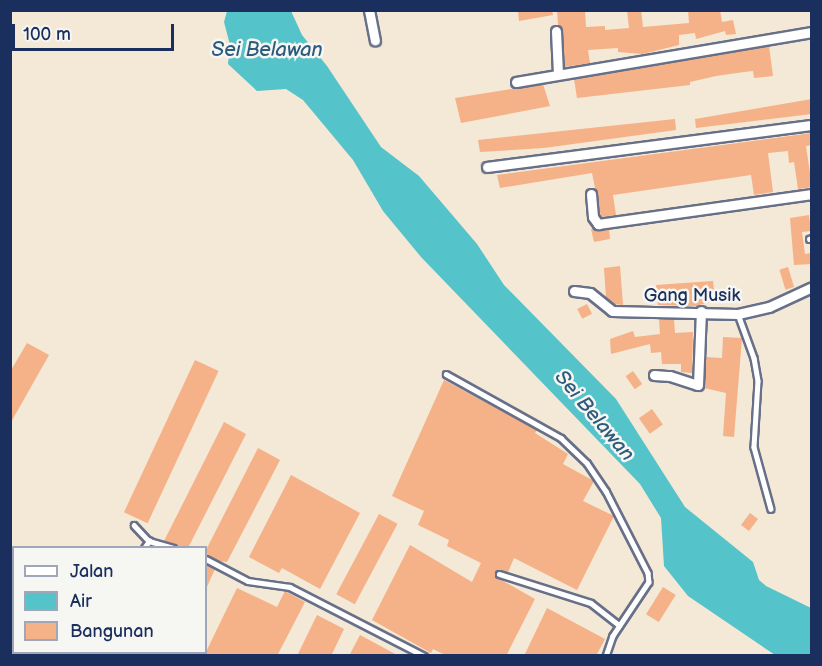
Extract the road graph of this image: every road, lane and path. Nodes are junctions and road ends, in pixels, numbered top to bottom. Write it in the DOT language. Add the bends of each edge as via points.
graph roads {
  1 [pos="369,10"];
  2 [pos="556,31"];
  3 [pos="812,32"];
  4 [pos="375,40"];
  5 [pos="558,73"];
  6 [pos="516,82"];
  7 [pos="812,125"];
  8 [pos="487,167"];
  9 [pos="591,194"];
  10 [pos="812,194"];
  11 [pos="812,287"];
  12 [pos="574,291"];
  13 [pos="701,311"];
  14 [pos="738,314"];
  15 [pos="446,374"];
  16 [pos="654,375"];
  17 [pos="771,509"];
  18 [pos="134,525"];
  19 [pos="148,541"];
  20 [pos="145,546"];
  21 [pos="166,546"];
  22 [pos="207,560"];
  23 [pos="499,574"];
  24 [pos="619,625"];
  25 [pos="424,656"];
  26 [pos="606,656"];
  1 -- 4 [label="street"];
  2 -- 5 [label="street"];
  3 -- 5 [label="street"];
  5 -- 6 [label="street"];
  7 -- 8 [label="street"];
  9 -- 10 [label="street" via="593,217 598,224"];
  11 -- 14 [label="street, Gang Musik" via="770,307"];
  12 -- 13 [label="street, Gang Musik" via="590,293 612,311"];
  13 -- 14 [label="street, Gang Musik"];
  13 -- 16 [label="street" via="698,389 670,376"];
  14 -- 17 [label="lane" via="758,381 756,464"];
  15 -- 24 [label="lane" via="561,438 593,470 648,573 644,592"];
  18 -- 19 [label="lane"];
  19 -- 20 [label="lane"];
  19 -- 21 [label="lane"];
  22 -- 25 [label="lane" via="248,581 290,587"];
  23 -- 24 [label="lane" via="591,603"];
  24 -- 26 [label="lane"];
}
